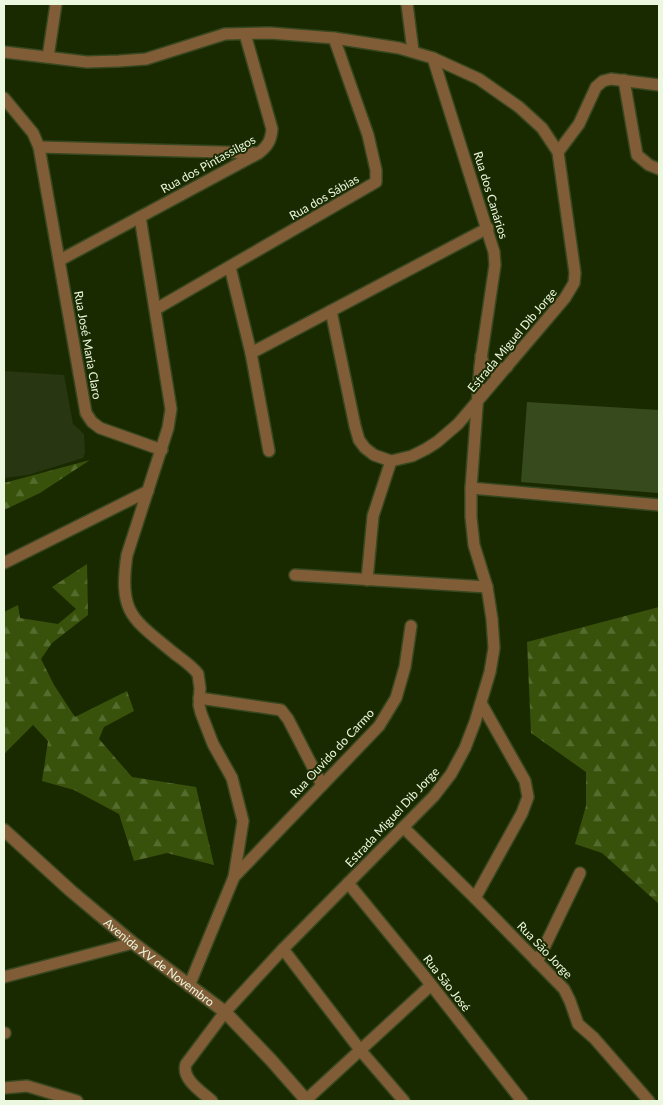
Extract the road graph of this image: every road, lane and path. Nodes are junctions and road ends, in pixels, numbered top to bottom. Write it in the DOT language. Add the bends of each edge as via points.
graph roads {
  1 [pos="56,4"];
  2 [pos="407,4"];
  3 [pos="245,34"];
  4 [pos="334,38"];
  5 [pos="413,51"];
  6 [pos="4,52"];
  7 [pos="48,57"];
  8 [pos="433,58"];
  9 [pos="624,80"];
  10 [pos="659,86"];
  11 [pos="4,98"];
  12 [pos="39,147"];
  13 [pos="558,152"];
  14 [pos="259,153"];
  15 [pos="659,169"];
  16 [pos="140,217"];
  17 [pos="488,228"];
  18 [pos="60,260"];
  19 [pos="230,267"];
  20 [pos="156,309"];
  21 [pos="331,311"];
  22 [pos="251,354"];
  23 [pos="482,356"];
  24 [pos="507,367"];
  25 [pos="476,404"];
  26 [pos="162,450"];
  27 [pos="268,451"];
  28 [pos="391,461"];
  29 [pos="470,488"];
  30 [pos="148,492"];
  31 [pos="659,505"];
  32 [pos="4,563"];
  33 [pos="295,575"];
  34 [pos="366,580"];
  35 [pos="486,586"];
  36 [pos="411,626"];
  37 [pos="199,698"];
  38 [pos="481,703"];
  39 [pos="322,785"];
  40 [pos="404,828"];
  41 [pos="4,830"];
  42 [pos="580,873"];
  43 [pos="234,877"];
  44 [pos="348,883"];
  45 [pos="475,898"];
  46 [pos="133,943"];
  47 [pos="283,949"];
  48 [pos="537,962"];
  49 [pos="4,977"];
  50 [pos="189,986"];
  51 [pos="430,986"];
  52 [pos="225,1012"];
  53 [pos="361,1051"];
  54 [pos="4,1088"];
  55 [pos="63,1098"];
  56 [pos="77,1101"];
  57 [pos="212,1101"];
  58 [pos="306,1101"];
  59 [pos="404,1101"];
  60 [pos="522,1101"];
  61 [pos="649,1101"];
  1 -- 7 [label="street"];
  2 -- 5 [label="street"];
  3 -- 4 [label="street, Estrada Miguel Dib Jorge" via="270,32"];
  3 -- 7 [label="street, Estrada Miguel Dib Jorge" via="225,34 146,59 87,62"];
  3 -- 14 [label="street, Rua dos Pintassilgos" via="272,130 270,140"];
  4 -- 5 [label="street, Estrada Miguel Dib Jorge"];
  4 -- 19 [label="street, Rua dos Sábias" via="368,135 376,182"];
  5 -- 8 [label="street, Estrada Miguel Dib Jorge"];
  6 -- 7 [label="street, Estrada Miguel Dib Jorge"];
  8 -- 13 [label="street, Estrada Miguel Dib Jorge" via="479,79 520,107 542,128"];
  8 -- 17 [label="street, Rua dos Canários"];
  9 -- 10 [label="street"];
  9 -- 13 [label="street" via="611,79 599,84 579,124"];
  9 -- 15 [label="street" via="637,155 649,166"];
  11 -- 12 [label="street, Rua José Maria Claro" via="33,132"];
  12 -- 14 [label="street"];
  12 -- 18 [label="street, Rua José Maria Claro"];
  13 -- 24 [label="street, Estrada Miguel Dib Jorge" via="574,283"];
  14 -- 16 [label="street, Rua dos Pintassilgos"];
  16 -- 18 [label="street, Rua dos Pintassilgos"];
  16 -- 20 [label="street"];
  17 -- 21 [label="street"];
  17 -- 23 [label="street, Rua dos Canários" via="495,265"];
  18 -- 26 [label="street, Rua José Maria Claro" via="86,413 100,428"];
  19 -- 20 [label="street, Rua dos Sábias"];
  19 -- 22 [label="street"];
  20 -- 26 [label="street" via="171,409"];
  21 -- 22 [label="street"];
  21 -- 28 [label="street" via="359,440 374,455"];
  22 -- 27 [label="street"];
  23 -- 24 [label="street" via="484,365 495,372"];
  23 -- 25 [label="street, Rua dos Canários"];
  24 -- 25 [label="street, Estrada Miguel Dib Jorge"];
  25 -- 28 [label="street" via="437,442 412,456"];
  25 -- 29 [label="street, Estrada Miguel Dib Jorge"];
  26 -- 30 [label="street"];
  28 -- 34 [label="street" via="373,516"];
  29 -- 31 [label="street"];
  29 -- 35 [label="street, Estrada Miguel Dib Jorge" via="474,545"];
  30 -- 32 [label="street"];
  30 -- 37 [label="street" via="127,555 124,572 126,601 130,612 142,625 198,674"];
  33 -- 34 [label="street"];
  34 -- 35 [label="street"];
  35 -- 38 [label="street, Estrada Miguel Dib Jorge" via="494,648"];
  36 -- 39 [label="street, Rua Ouvido do Carmo" via="405,667 389,711"];
  37 -- 39 [label="street" via="279,709 285,713"];
  37 -- 43 [label="street" via="201,713 232,778 243,821"];
  38 -- 40 [label="street, Estrada Miguel Dib Jorge" via="465,748 451,774"];
  38 -- 45 [label="street" via="525,782 528,797"];
  39 -- 43 [label="street, Rua Ouvido do Carmo"];
  40 -- 44 [label="street, Estrada Miguel Dib Jorge"];
  40 -- 45 [label="street, Rua São Jorge"];
  41 -- 46 [label="street, Avenida XV de Novembro"];
  42 -- 48 [label="street"];
  43 -- 50 [label="street"];
  44 -- 47 [label="street, Estrada Miguel Dib Jorge"];
  44 -- 51 [label="street, Rua São José"];
  45 -- 48 [label="street, Rua São Jorge"];
  46 -- 49 [label="street"];
  46 -- 50 [label="street, Avenida XV de Novembro"];
  47 -- 52 [label="street, Estrada Miguel Dib Jorge"];
  47 -- 53 [label="street"];
  48 -- 61 [label="street, Rua São Jorge" via="564,989 578,1024"];
  50 -- 52 [label="street, Avenida XV de Novembro"];
  51 -- 53 [label="street"];
  51 -- 60 [label="street, Rua São José"];
  52 -- 57 [label="street, Estrada Miguel Dib Jorge" via="185,1068 186,1076"];
  52 -- 58 [label="street, Avenida XV de Novembro"];
  53 -- 58 [label="street"];
  53 -- 59 [label="street"];
  54 -- 55 [label="street" via="27,1086"];
  55 -- 56 [label="street"];
}
